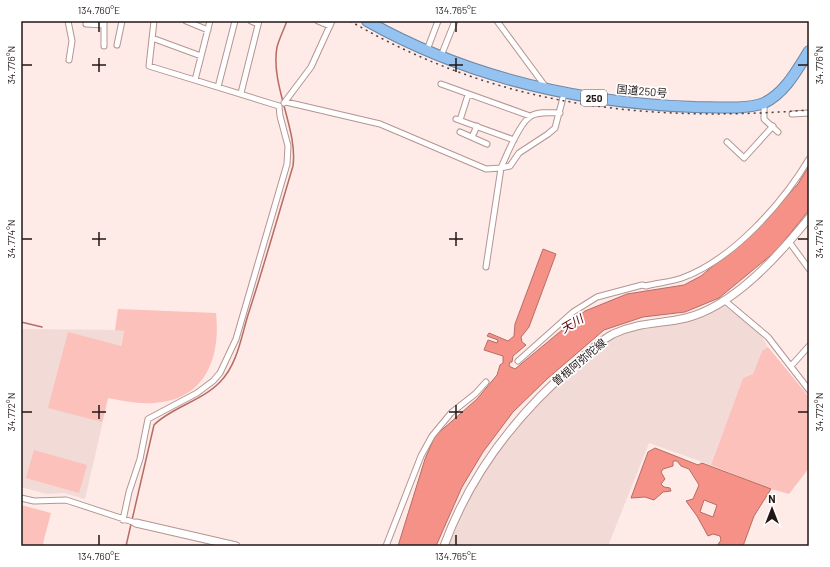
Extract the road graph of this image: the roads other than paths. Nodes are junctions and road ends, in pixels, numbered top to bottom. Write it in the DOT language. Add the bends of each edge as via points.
graph roads {
  1 [pos="68,21"];
  2 [pos="122,21"];
  3 [pos="154,21"];
  4 [pos="186,21"];
  5 [pos="210,21"];
  6 [pos="235,21"];
  7 [pos="251,21"];
  8 [pos="318,21"];
  9 [pos="368,21"];
  10 [pos="438,21"];
  11 [pos="455,21"];
  12 [pos="496,21"];
  13 [pos="104,23"];
  14 [pos="259,23"];
  15 [pos="86,24"];
  16 [pos="331,24"];
  17 [pos="208,30"];
  18 [pos="152,38"];
  19 [pos="117,45"];
  20 [pos="104,46"];
  21 [pos="427,50"];
  22 [pos="809,51"];
  23 [pos="201,56"];
  24 [pos="440,56"];
  25 [pos="69,60"];
  26 [pos="195,80"];
  27 [pos="441,84"];
  28 [pos="218,88"];
  29 [pos="548,90"];
  30 [pos="241,93"];
  31 [pos="564,94"];
  32 [pos="468,95"];
  33 [pos="286,102"];
  34 [pos="764,103"];
  35 [pos="280,106"];
  36 [pos="560,113"];
  37 [pos="809,113"];
  38 [pos="792,114"];
  39 [pos="530,116"];
  40 [pos="477,126"];
  41 [pos="773,126"];
  42 [pos="460,132"];
  43 [pos="778,132"];
  44 [pos="472,137"];
  45 [pos="514,140"];
  46 [pos="727,142"];
  47 [pos="487,144"];
  48 [pos="809,159"];
  49 [pos="501,168"];
  50 [pos="809,218"];
  51 [pos="790,243"];
  52 [pos="486,268"];
  53 [pos="809,269"];
  54 [pos="724,300"];
  55 [pos="809,346"];
  56 [pos="518,361"];
  57 [pos="791,366"];
  58 [pos="486,382"];
  59 [pos="809,390"];
  60 [pos="21,498"];
  61 [pos="123,520"];
  62 [pos="136,523"];
  63 [pos="236,546"];
  64 [pos="386,546"];
  65 [pos="444,546"];
  1 -- 25 [label="street" via="72,41"];
  2 -- 19 [label="street"];
  3 -- 18 [label="street"];
  4 -- 17 [label="street"];
  5 -- 17 [label="street"];
  6 -- 28 [label="street"];
  7 -- 14 [label="street"];
  8 -- 16 [label="street"];
  9 -- 21 [label="highway, 国道250号 / 250"];
  10 -- 21 [label="street"];
  11 -- 24 [label="street"];
  12 -- 29 [label="street"];
  13 -- 15 [label="street"];
  13 -- 20 [label="street"];
  14 -- 30 [label="street"];
  16 -- 33 [label="street" via="311,67"];
  17 -- 23 [label="street"];
  18 -- 23 [label="street"];
  18 -- 26 [label="street" via="149,66"];
  21 -- 24 [label="highway, 国道250号 / 250"];
  22 -- 34 [label="highway, 国道250号 / 250" via="790,80"];
  23 -- 26 [label="street"];
  24 -- 29 [label="highway, 国道250号 / 250" via="482,72"];
  26 -- 28 [label="street"];
  27 -- 32 [label="street"];
  28 -- 30 [label="street"];
  29 -- 31 [label="highway, 国道250号 / 250"];
  30 -- 35 [label="street"];
  31 -- 34 [label="highway, 国道250号 / 250" via="682,106 720,107"];
  31 -- 36 [label="street"];
  32 -- 39 [label="street"];
  32 -- 40 [label="street" via="458,120"];
  33 -- 35 [label="street"];
  33 -- 49 [label="street" via="380,124 486,169"];
  34 -- 41 [label="street" via="764,119"];
  35 -- 61 [label="street" via="288,146 287,164 236,339 220,373 213,381 197,393 148,418"];
  36 -- 39 [label="street" via="539,113"];
  36 -- 49 [label="street" via="555,128 519,153 510,166"];
  37 -- 38 [label="street"];
  39 -- 45 [label="street"];
  40 -- 44 [label="street"];
  40 -- 45 [label="street"];
  41 -- 43 [label="street"];
  41 -- 46 [label="street" via="744,158"];
  42 -- 44 [label="street"];
  44 -- 47 [label="street"];
  45 -- 49 [label="street"];
  48 -- 56 [label="street" via="799,176 768,214 716,260 681,278 597,297 573,312"];
  49 -- 52 [label="street"];
  50 -- 51 [label="main road, 曽根阿弥陀線"];
  51 -- 53 [label="street"];
  51 -- 54 [label="main road, 曽根阿弥陀線" via="763,270"];
  54 -- 57 [label="street" via="755,324"];
  54 -- 65 [label="main road, 曽根阿弥陀線" via="686,318 644,323 601,340 540,396 508,432 474,481"];
  55 -- 57 [label="street"];
  57 -- 59 [label="street"];
  58 -- 64 [label="street" via="436,428 428,441"];
  60 -- 61 [label="street" via="34,501 66,500"];
  61 -- 62 [label="street"];
  62 -- 63 [label="main road"];
}
